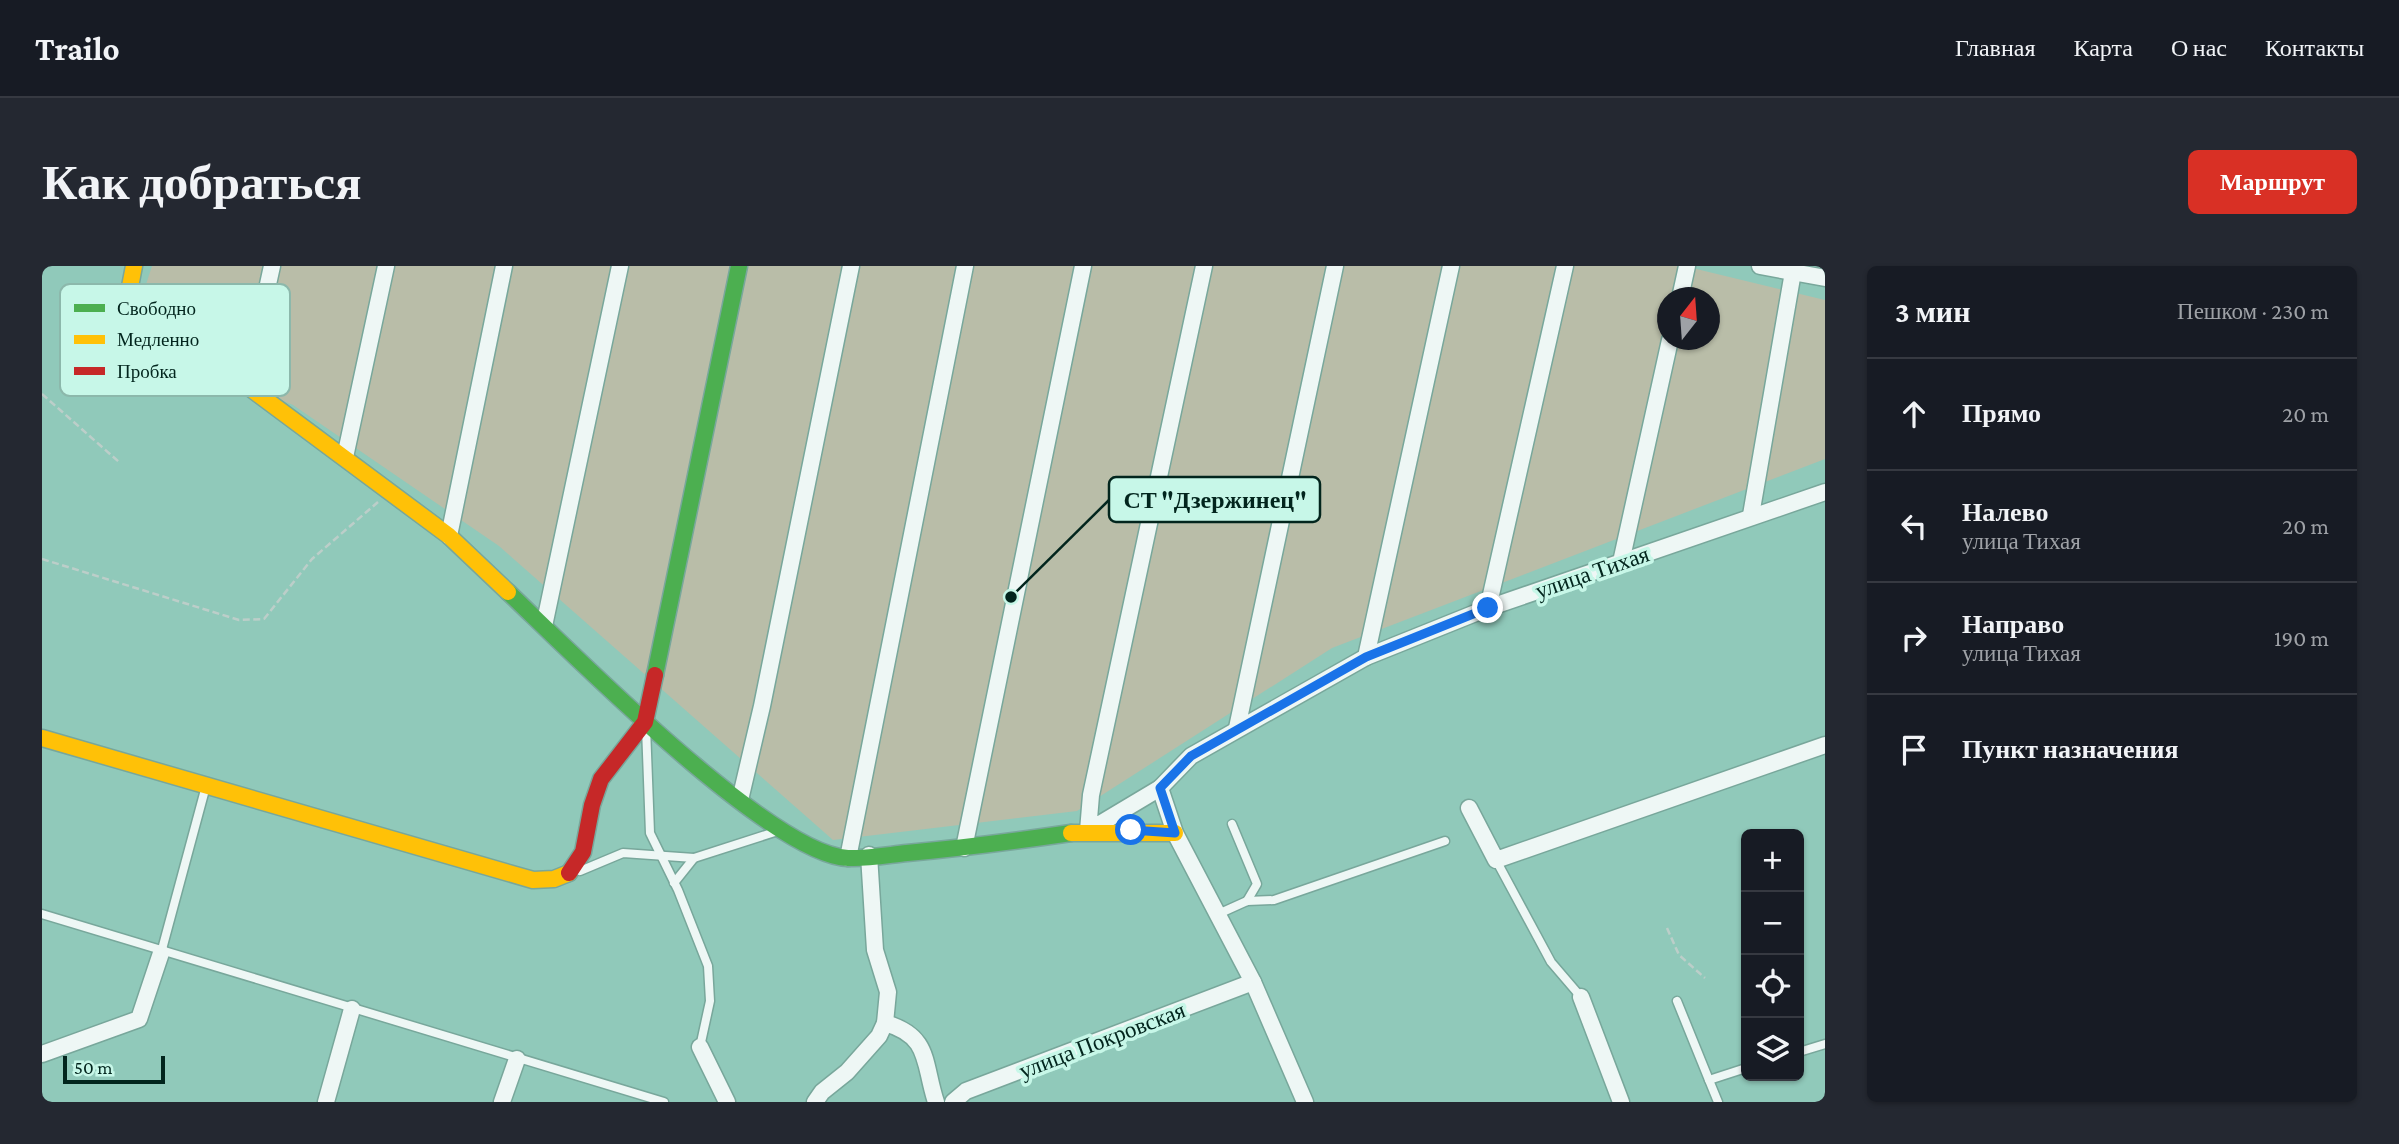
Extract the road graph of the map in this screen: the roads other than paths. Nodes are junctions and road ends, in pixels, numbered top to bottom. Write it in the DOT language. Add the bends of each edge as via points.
graph roads {
  1 [pos="134,266"];
  2 [pos="272,266"];
  3 [pos="386,266"];
  4 [pos="504,266"];
  5 [pos="620,266"];
  6 [pos="739,266"];
  7 [pos="851,266"];
  8 [pos="965,266"];
  9 [pos="1083,266"];
  10 [pos="1204,266"];
  11 [pos="1335,266"];
  12 [pos="1451,266"];
  13 [pos="1565,266"];
  14 [pos="1687,266"];
  15 [pos="1760,266"];
  16 [pos="1793,272"];
  17 [pos="1825,278"];
  18 [pos="131,284"];
  19 [pos="268,284"];
  20 [pos="1682,287"];
  21 [pos="1668,350"];
  22 [pos="260,396"];
  23 [pos="345,457"];
  24 [pos="1825,492"];
  25 [pos="1751,515"];
  26 [pos="449,536"];
  27 [pos="1621,562"];
  28 [pos="1488,608"];
  29 [pos="544,626"];
  30 [pos="1366,657"];
  31 [pos="645,722"];
  32 [pos="1237,728"];
  33 [pos="42,738"];
  34 [pos="1825,745"];
  35 [pos="206,786"];
  36 [pos="1160,788"];
  37 [pos="740,800"];
  38 [pos="1469,808"];
  39 [pos="1232,824"];
  40 [pos="784,829"];
  41 [pos="1088,831"];
  42 [pos="1175,833"];
  43 [pos="1445,841"];
  44 [pos="964,848"];
  45 [pos="661,855"];
  46 [pos="869,855"];
  47 [pos="848,858"];
  48 [pos="694,859"];
  49 [pos="1496,860"];
  50 [pos="571,875"];
  51 [pos="674,883"];
  52 [pos="1247,901"];
  53 [pos="42,914"];
  54 [pos="1216,915"];
  55 [pos="161,953"];
  56 [pos="1253,982"];
  57 [pos="1581,997"];
  58 [pos="1677,1002"];
  59 [pos="352,1009"];
  60 [pos="885,1023"];
  61 [pos="1825,1044"];
  62 [pos="700,1047"];
  63 [pos="1804,1050"];
  64 [pos="42,1054"];
  65 [pos="517,1059"];
  66 [pos="1741,1070"];
  67 [pos="1709,1080"];
  68 [pos="326,1102"];
  69 [pos="502,1102"];
  70 [pos="664,1102"];
  71 [pos="727,1102"];
  72 [pos="815,1102"];
  73 [pos="936,1102"];
  74 [pos="953,1102"];
  75 [pos="1305,1102"];
  76 [pos="1620,1102"];
  77 [pos="1718,1102"];
  1 -- 18 [label="street"];
  2 -- 19 [label="street"];
  3 -- 23 [label="street"];
  4 -- 26 [label="street"];
  5 -- 29 [label="street"];
  6 -- 31 [label="street"];
  7 -- 37 [label="street"];
  8 -- 47 [label="street"];
  9 -- 44 [label="street"];
  10 -- 41 [label="street" via="1090,795"];
  11 -- 32 [label="street"];
  12 -- 30 [label="street"];
  13 -- 28 [label="street"];
  14 -- 20 [label="street"];
  15 -- 16 [label="street"];
  16 -- 17 [label="street"];
  16 -- 25 [label="street"];
  21 -- 27 [label="street"];
  22 -- 23 [label="street"];
  23 -- 26 [label="street"];
  24 -- 25 [label="street, улица Тихая"];
  25 -- 27 [label="street, улица Тихая"];
  26 -- 29 [label="street"];
  27 -- 28 [label="street, улица Тихая"];
  28 -- 30 [label="street, улица Тихая"];
  29 -- 31 [label="street"];
  30 -- 32 [label="street, улица Тихая"];
  31 -- 37 [label="street"];
  31 -- 45 [label="lane" via="650,833"];
  31 -- 50 [label="street" via="597,787 581,857"];
  32 -- 36 [label="street, улица Тихая" via="1191,756"];
  33 -- 35 [label="street"];
  34 -- 49 [label="street"];
  35 -- 50 [label="street" via="533,880 557,881"];
  35 -- 55 [label="lane"];
  36 -- 41 [label="street, улица Тихая"];
  36 -- 42 [label="street"];
  37 -- 40 [label="street"];
  38 -- 49 [label="street"];
  39 -- 52 [label="lane" via="1257,884"];
  40 -- 47 [label="street" via="818,852"];
  40 -- 48 [label="lane"];
  41 -- 42 [label="street"];
  41 -- 44 [label="street"];
  42 -- 54 [label="street"];
  43 -- 52 [label="lane" via="1274,900"];
  44 -- 46 [label="street"];
  45 -- 48 [label="lane"];
  45 -- 50 [label="lane" via="624,853"];
  45 -- 51 [label="lane"];
  46 -- 47 [label="street"];
  46 -- 60 [label="street" via="876,950 888,992"];
  48 -- 51 [label="lane"];
  49 -- 57 [label="lane" via="1551,962"];
  51 -- 62 [label="lane" via="708,966 709,1001"];
  52 -- 54 [label="lane"];
  53 -- 55 [label="lane"];
  54 -- 56 [label="street"];
  55 -- 59 [label="lane"];
  55 -- 64 [label="street" via="139,1019"];
  56 -- 74 [label="street, улица Покровская" via="965,1091"];
  56 -- 75 [label="street"];
  57 -- 76 [label="street"];
  58 -- 67 [label="lane"];
  59 -- 65 [label="lane"];
  59 -- 68 [label="street"];
  60 -- 72 [label="street" via="879,1036"];
  60 -- 73 [label="street" via="916,1038"];
  61 -- 63 [label="lane"];
  62 -- 71 [label="street"];
  65 -- 69 [label="street"];
  65 -- 70 [label="lane"];
  66 -- 67 [label="lane"];
  67 -- 77 [label="lane"];
}
